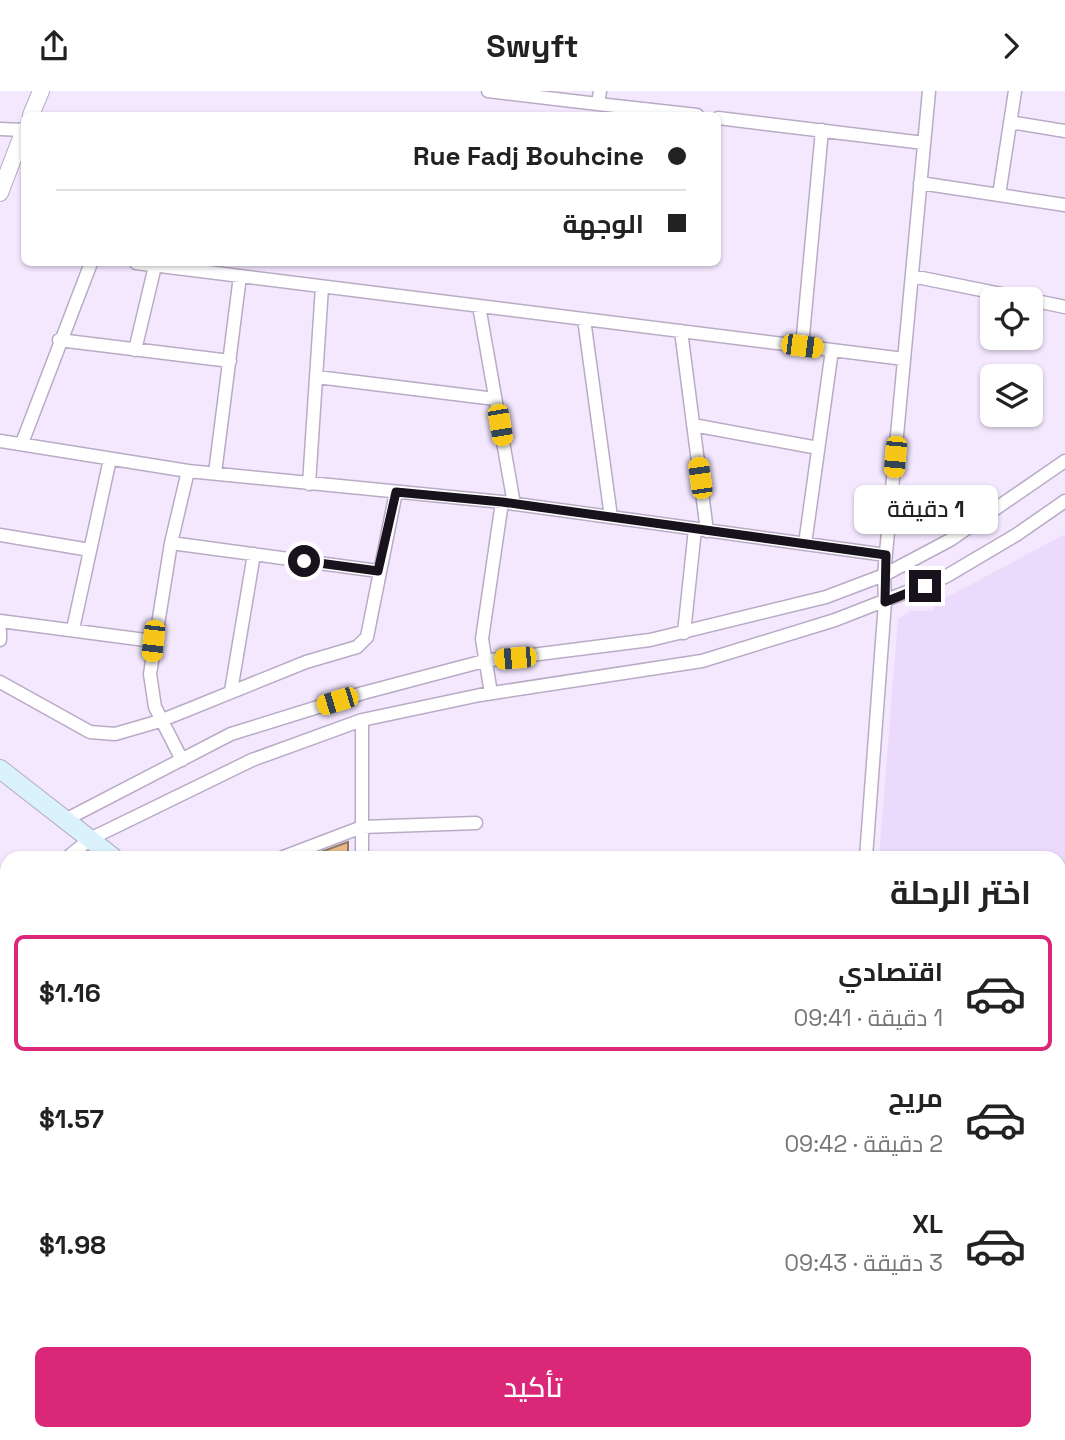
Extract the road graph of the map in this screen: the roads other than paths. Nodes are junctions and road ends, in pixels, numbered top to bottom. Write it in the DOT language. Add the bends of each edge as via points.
graph roads {
  1 [pos="41,91"];
  2 [pos="488,91"];
  3 [pos="929,91"];
  4 [pos="1015,91"];
  5 [pos="599,98"];
  6 [pos="32,112"];
  7 [pos="680,112"];
  8 [pos="721,118"];
  9 [pos="1010,122"];
  10 [pos="0,129"];
  11 [pos="21,130"];
  12 [pos="822,130"];
  13 [pos="1065,131"];
  14 [pos="21,138"];
  15 [pos="924,143"];
  16 [pos="920,183"];
  17 [pos="0,193"];
  18 [pos="999,195"];
  19 [pos="1065,205"];
  20 [pos="90,266"];
  21 [pos="155,266"];
  22 [pos="240,276"];
  23 [pos="912,276"];
  24 [pos="322,287"];
  25 [pos="980,290"];
  26 [pos="1043,303"];
  27 [pos="479,306"];
  28 [pos="1065,307"];
  29 [pos="584,319"];
  30 [pos="681,331"];
  31 [pos="59,341"];
  32 [pos="802,346"];
  33 [pos="135,350"];
  34 [pos="832,350"];
  35 [pos="904,359"];
  36 [pos="230,361"];
  37 [pos="317,377"];
  38 [pos="495,399"];
  39 [pos="693,425"];
  40 [pos="0,441"];
  41 [pos="22,443"];
  42 [pos="818,448"];
  43 [pos="110,459"];
  44 [pos="1065,461"];
  45 [pos="188,471"];
  46 [pos="215,473"];
  47 [pos="309,484"];
  48 [pos="396,492"];
  49 [pos="1065,501"];
  50 [pos="508,503"];
  51 [pos="611,517"];
  52 [pos="701,530"];
  53 [pos="0,535"];
  54 [pos="171,543"];
  55 [pos="804,544"];
  56 [pos="90,550"];
  57 [pos="254,554"];
  58 [pos="886,555"];
  59 [pos="378,571"];
  60 [pos="884,575"];
  61 [pos="885,602"];
  62 [pos="0,621"];
  63 [pos="73,629"];
  64 [pos="0,631"];
  65 [pos="684,633"];
  66 [pos="0,640"];
  67 [pos="153,641"];
  68 [pos="484,661"];
  69 [pos="0,682"];
  70 [pos="231,691"];
  71 [pos="491,693"];
  72 [pos="362,720"];
  73 [pos="160,721"];
  74 [pos="182,760"];
  75 [pos="0,769"];
  76 [pos="66,819"];
  77 [pos="476,823"];
  78 [pos="362,827"];
  79 [pos="90,839"];
  80 [pos="75,851"];
  81 [pos="105,851"];
  82 [pos="299,851"];
  83 [pos="362,851"];
  84 [pos="866,851"];
  1 -- 6 [label="street"];
  2 -- 5 [label="street"];
  3 -- 15 [label="street"];
  4 -- 9 [label="street"];
  5 -- 7 [label="street"];
  8 -- 12 [label="street"];
  9 -- 13 [label="street"];
  9 -- 18 [label="street"];
  10 -- 11 [label="street"];
  12 -- 15 [label="street"];
  12 -- 32 [label="street"];
  14 -- 17 [label="street"];
  15 -- 16 [label="street"];
  16 -- 18 [label="street"];
  16 -- 23 [label="street"];
  18 -- 19 [label="street"];
  20 -- 31 [label="street"];
  21 -- 22 [label="street"];
  21 -- 33 [label="street"];
  22 -- 24 [label="street"];
  22 -- 36 [label="street"];
  23 -- 25 [label="street"];
  23 -- 35 [label="street"];
  24 -- 27 [label="street"];
  24 -- 37 [label="street"];
  26 -- 28 [label="street"];
  27 -- 29 [label="street"];
  27 -- 38 [label="street"];
  29 -- 30 [label="street"];
  29 -- 51 [label="street"];
  30 -- 32 [label="street"];
  30 -- 39 [label="street"];
  31 -- 33 [label="street"];
  31 -- 41 [label="street"];
  32 -- 34 [label="street"];
  33 -- 36 [label="street"];
  34 -- 35 [label="street"];
  34 -- 42 [label="street"];
  35 -- 58 [label="street"];
  36 -- 46 [label="street"];
  37 -- 38 [label="street"];
  37 -- 47 [label="street"];
  38 -- 50 [label="street"];
  39 -- 42 [label="street"];
  39 -- 52 [label="street"];
  40 -- 41 [label="street"];
  41 -- 43 [label="street"];
  42 -- 55 [label="street"];
  43 -- 45 [label="street"];
  43 -- 56 [label="street"];
  44 -- 60 [label="street" via="950,540"];
  45 -- 46 [label="street"];
  45 -- 54 [label="street"];
  46 -- 47 [label="street"];
  47 -- 48 [label="street"];
  48 -- 50 [label="street"];
  48 -- 59 [label="street"];
  49 -- 61 [label="street" via="945,577"];
  50 -- 51 [label="street"];
  50 -- 68 [label="street" via="482,639"];
  51 -- 52 [label="street"];
  52 -- 55 [label="street"];
  52 -- 65 [label="street"];
  53 -- 56 [label="street"];
  54 -- 57 [label="street"];
  54 -- 67 [label="street"];
  55 -- 58 [label="street"];
  56 -- 63 [label="street"];
  57 -- 59 [label="street"];
  57 -- 70 [label="street"];
  58 -- 60 [label="street"];
  59 -- 70 [label="street" via="367,637 361,645"];
  60 -- 61 [label="street"];
  60 -- 65 [label="street" via="827,597"];
  61 -- 71 [label="street" via="702,661"];
  61 -- 84 [label="street"];
  62 -- 63 [label="street"];
  63 -- 67 [label="street"];
  64 -- 66 [label="street"];
  65 -- 68 [label="street"];
  67 -- 73 [label="street" via="150,692"];
  68 -- 71 [label="street"];
  68 -- 74 [label="street" via="231,734"];
  69 -- 73 [label="street" via="98,734"];
  70 -- 73 [label="street"];
  71 -- 72 [label="street"];
  72 -- 78 [label="street"];
  72 -- 79 [label="street" via="252,759"];
  73 -- 74 [label="street"];
  74 -- 76 [label="street"];
  75 -- 76 [label="main road"];
  76 -- 79 [label="main road"];
  77 -- 78 [label="street"];
  78 -- 82 [label="street"];
  78 -- 83 [label="street"];
  79 -- 80 [label="street"];
  79 -- 81 [label="main road"];
}
